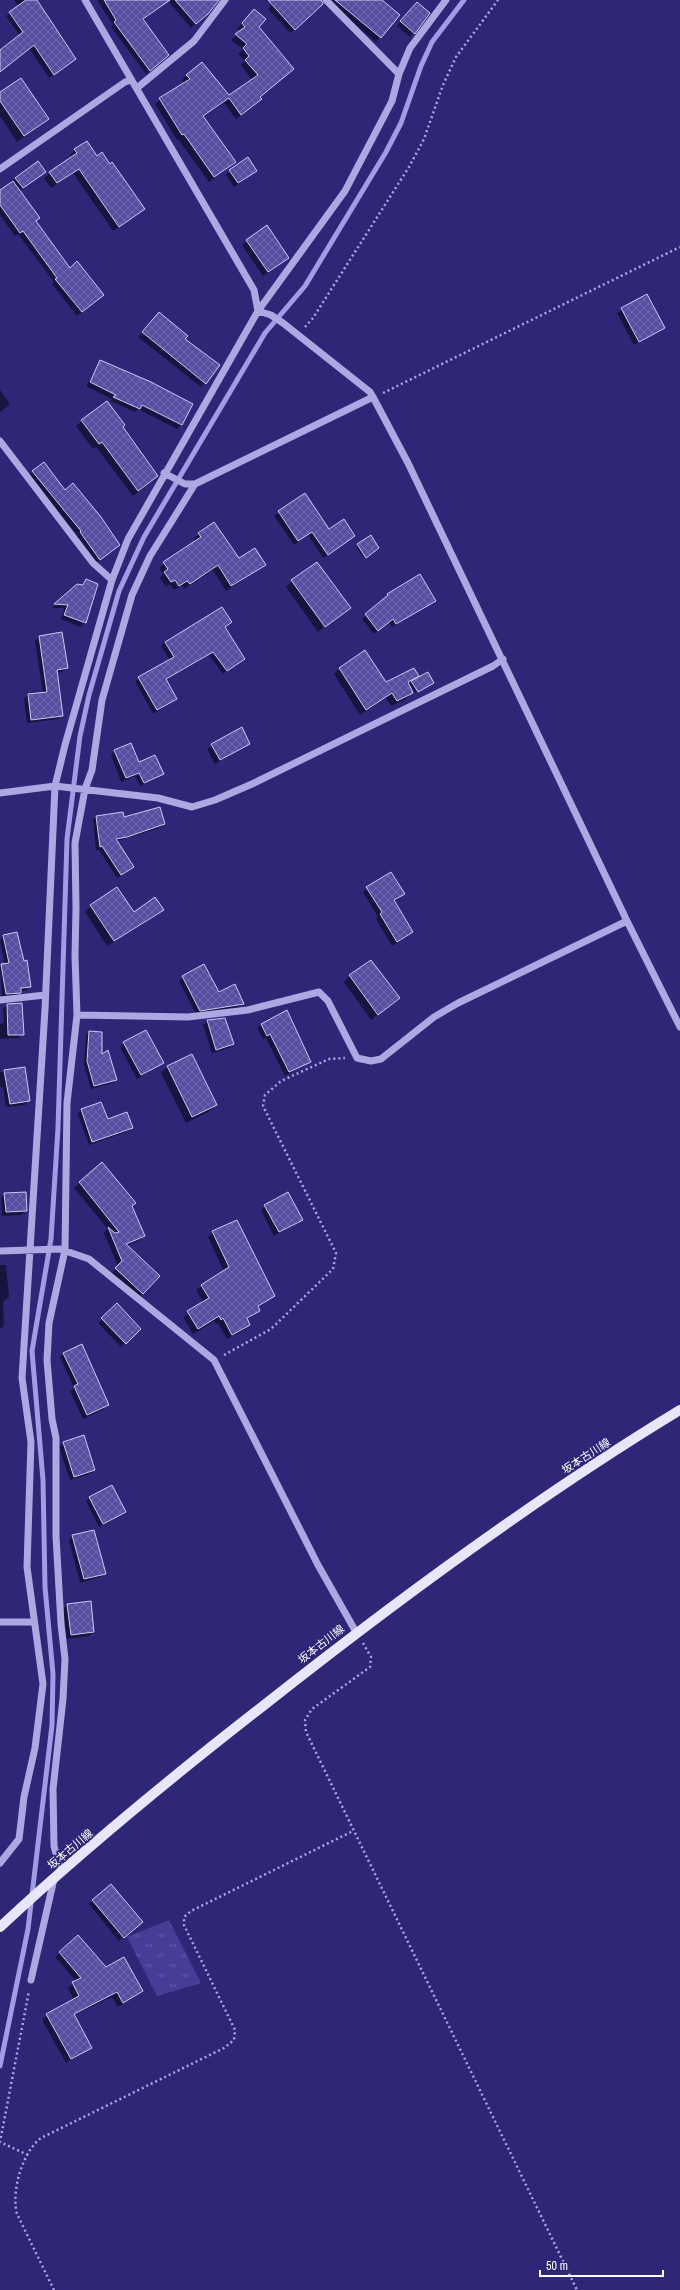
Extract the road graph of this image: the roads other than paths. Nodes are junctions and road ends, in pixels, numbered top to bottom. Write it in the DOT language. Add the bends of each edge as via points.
graph roads {
  1 [pos="85,0"];
  2 [pos="225,0"];
  3 [pos="326,0"];
  4 [pos="446,0"];
  5 [pos="399,74"];
  6 [pos="131,80"];
  7 [pos="137,88"];
  8 [pos="0,169"];
  9 [pos="258,311"];
  10 [pos="374,397"];
  11 [pos="0,442"];
  12 [pos="167,474"];
  13 [pos="194,484"];
  14 [pos="112,580"];
  15 [pos="503,659"];
  16 [pos="59,787"];
  17 [pos="83,789"];
  18 [pos="0,793"];
  19 [pos="627,921"];
  20 [pos="45,995"];
  21 [pos="0,1000"];
  22 [pos="77,1016"];
  23 [pos="680,1026"];
  24 [pos="31,1250"];
  25 [pos="62,1250"];
  26 [pos="0,1251"];
  27 [pos="680,1410"];
  28 [pos="0,1622"];
  29 [pos="34,1622"];
  30 [pos="356,1632"];
  31 [pos="0,1863"];
  32 [pos="55,1878"];
  33 [pos="0,1927"];
  34 [pos="31,1980"];
  1 -- 6 [label="street"];
  2 -- 7 [label="street" via="194,41"];
  3 -- 5 [label="street"];
  4 -- 5 [label="street" via="410,48"];
  5 -- 9 [label="street" via="392,101 345,191"];
  6 -- 7 [label="street"];
  6 -- 8 [label="street"];
  7 -- 9 [label="street" via="254,290"];
  9 -- 10 [label="street" via="271,314"];
  9 -- 12 [label="street"];
  10 -- 13 [label="street"];
  10 -- 15 [label="street"];
  11 -- 14 [label="street" via="93,563"];
  12 -- 13 [label="street" via="185,484"];
  12 -- 14 [label="street" via="128,539"];
  13 -- 17 [label="street" via="150,556 132,595 102,700 92,770"];
  14 -- 16 [label="street" via="65,745"];
  15 -- 17 [label="street" via="215,800 192,807 158,798"];
  15 -- 19 [label="street"];
  16 -- 17 [label="street"];
  16 -- 18 [label="street"];
  16 -- 20 [label="street"];
  17 -- 22 [label="street" via="75,843 74,956"];
  19 -- 22 [label="street" via="458,1002 434,1017 381,1059 371,1061 357,1058 328,1000 319,992 248,1010 188,1017"];
  19 -- 23 [label="street"];
  20 -- 21 [label="street"];
  20 -- 24 [label="street"];
  22 -- 25 [label="street" via="67,1103"];
  24 -- 25 [label="street"];
  24 -- 26 [label="street"];
  24 -- 29 [label="street" via="22,1378 32,1442 27,1567"];
  25 -- 30 [label="street" via="89,1259 214,1360 318,1565"];
  25 -- 32 [label="street" via="49,1323 47,1360 56,1438 56,1536 65,1658 64,1699 53,1789"];
  27 -- 30 [label="main road, 坂本古川線" via="526,1511"];
  28 -- 29 [label="street"];
  29 -- 31 [label="street" via="43,1684 35,1748 24,1797 19,1839"];
  30 -- 32 [label="main road, 坂本古川線" via="194,1761"];
  32 -- 33 [label="main road, 坂本古川線"];
  32 -- 34 [label="street"];
}
